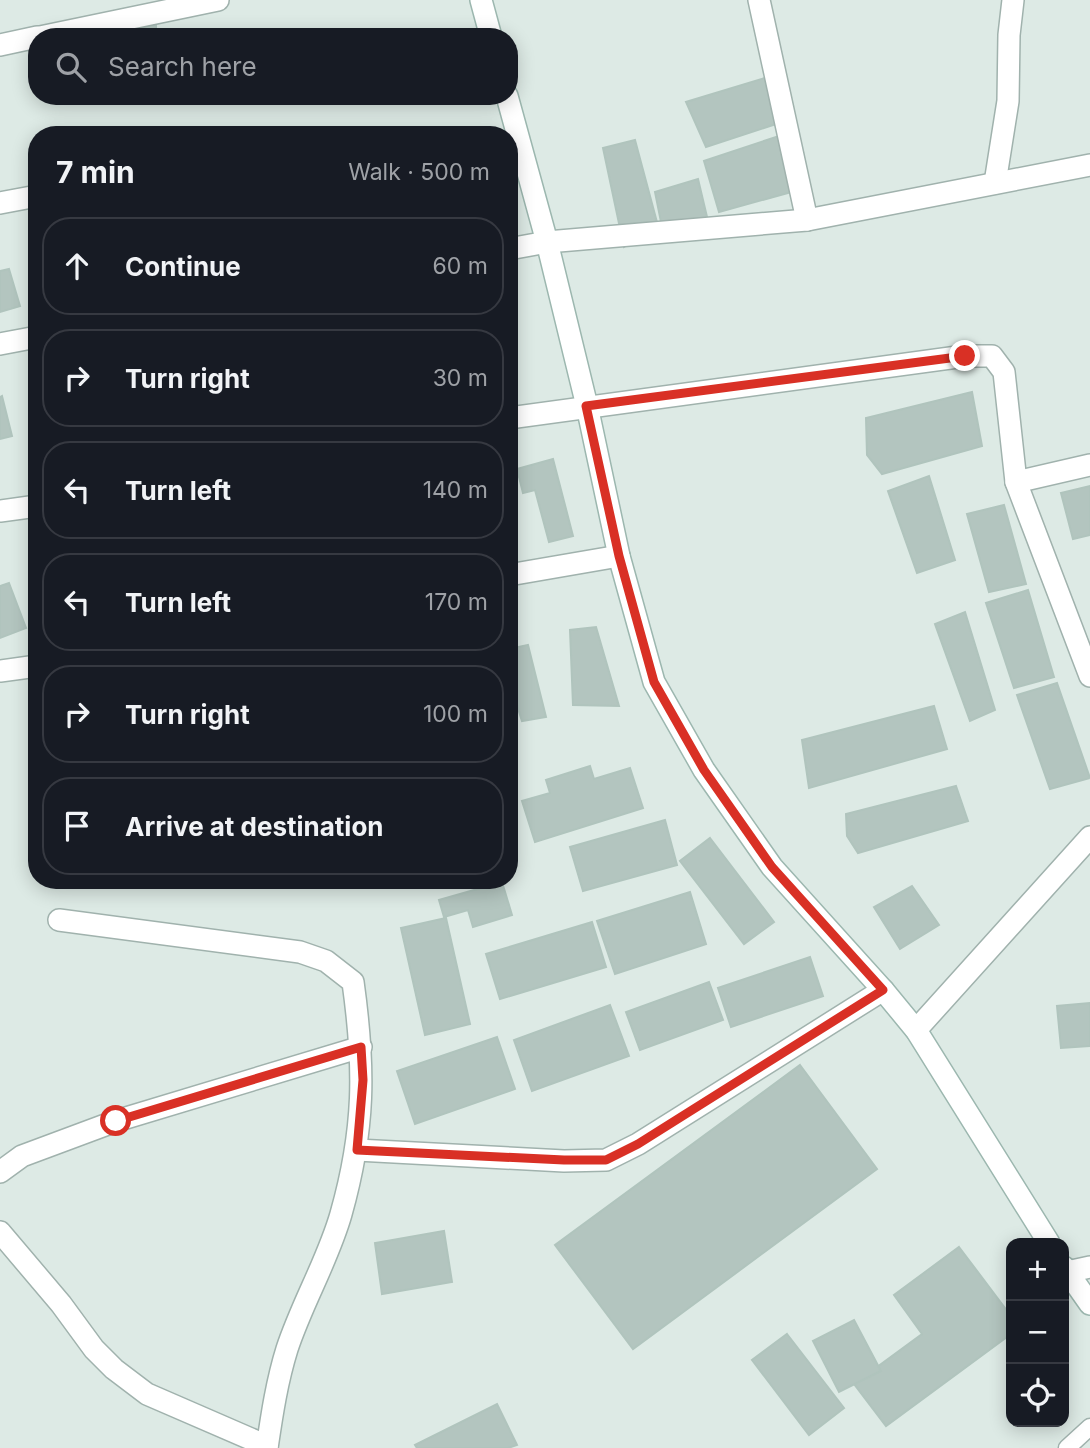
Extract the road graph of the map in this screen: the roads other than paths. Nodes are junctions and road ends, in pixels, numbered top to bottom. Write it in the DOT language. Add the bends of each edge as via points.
graph roads {
  1 [pos="218,0"];
  2 [pos="481,0"];
  3 [pos="759,0"];
  4 [pos="1013,0"];
  5 [pos="82,28"];
  6 [pos="489,28"];
  7 [pos="28,39"];
  8 [pos="0,45"];
  9 [pos="510,105"];
  10 [pos="516,126"];
  11 [pos="518,133"];
  12 [pos="1090,165"];
  13 [pos="995,183"];
  14 [pos="28,198"];
  15 [pos="0,203"];
  16 [pos="807,220"];
  17 [pos="547,242"];
  18 [pos="518,247"];
  19 [pos="28,339"];
  20 [pos="0,344"];
  21 [pos="586,406"];
  22 [pos="518,417"];
  23 [pos="1090,465"];
  24 [pos="1016,482"];
  25 [pos="28,507"];
  26 [pos="0,511"];
  27 [pos="619,556"];
  28 [pos="518,573"];
  29 [pos="28,667"];
  30 [pos="0,671"];
  31 [pos="1090,676"];
  32 [pos="1090,837"];
  33 [pos="59,920"];
  34 [pos="883,990"];
  35 [pos="916,1030"];
  36 [pos="361,1047"];
  37 [pos="357,1150"];
  38 [pos="0,1172"];
  39 [pos="0,1232"];
  40 [pos="1046,1238"];
  41 [pos="1090,1267"];
  42 [pos="1069,1270"];
  43 [pos="1069,1275"];
  44 [pos="1090,1304"];
  45 [pos="1090,1427"];
  46 [pos="267,1447"];
  47 [pos="1067,1448"];
  1 -- 5 [label="street"];
  2 -- 6 [label="street"];
  3 -- 16 [label="street"];
  4 -- 13 [label="street" via="1008,101"];
  7 -- 8 [label="street"];
  9 -- 10 [label="street"];
  11 -- 17 [label="street"];
  12 -- 13 [label="street"];
  13 -- 16 [label="street"];
  14 -- 15 [label="street"];
  16 -- 17 [label="street"];
  17 -- 18 [label="street"];
  17 -- 21 [label="street"];
  19 -- 20 [label="street"];
  21 -- 22 [label="street"];
  21 -- 24 [label="street" via="992,356 1004,372"];
  21 -- 27 [label="street"];
  23 -- 24 [label="street"];
  24 -- 31 [label="street"];
  25 -- 26 [label="street"];
  27 -- 28 [label="street"];
  27 -- 34 [label="street" via="654,682 704,770 772,867"];
  29 -- 30 [label="street"];
  32 -- 35 [label="street"];
  33 -- 36 [label="street" via="300,951 326,961 354,982"];
  34 -- 35 [label="street"];
  34 -- 37 [label="street" via="606,1160"];
  35 -- 40 [label="street"];
  36 -- 37 [label="street"];
  36 -- 38 [label="street" via="116,1121 22,1156"];
  37 -- 46 [label="street" via="341,1217 288,1348"];
  39 -- 46 [label="street" via="114,1370 147,1394"];
  41 -- 42 [label="street"];
  43 -- 44 [label="street"];
  45 -- 47 [label="lane"];
}
